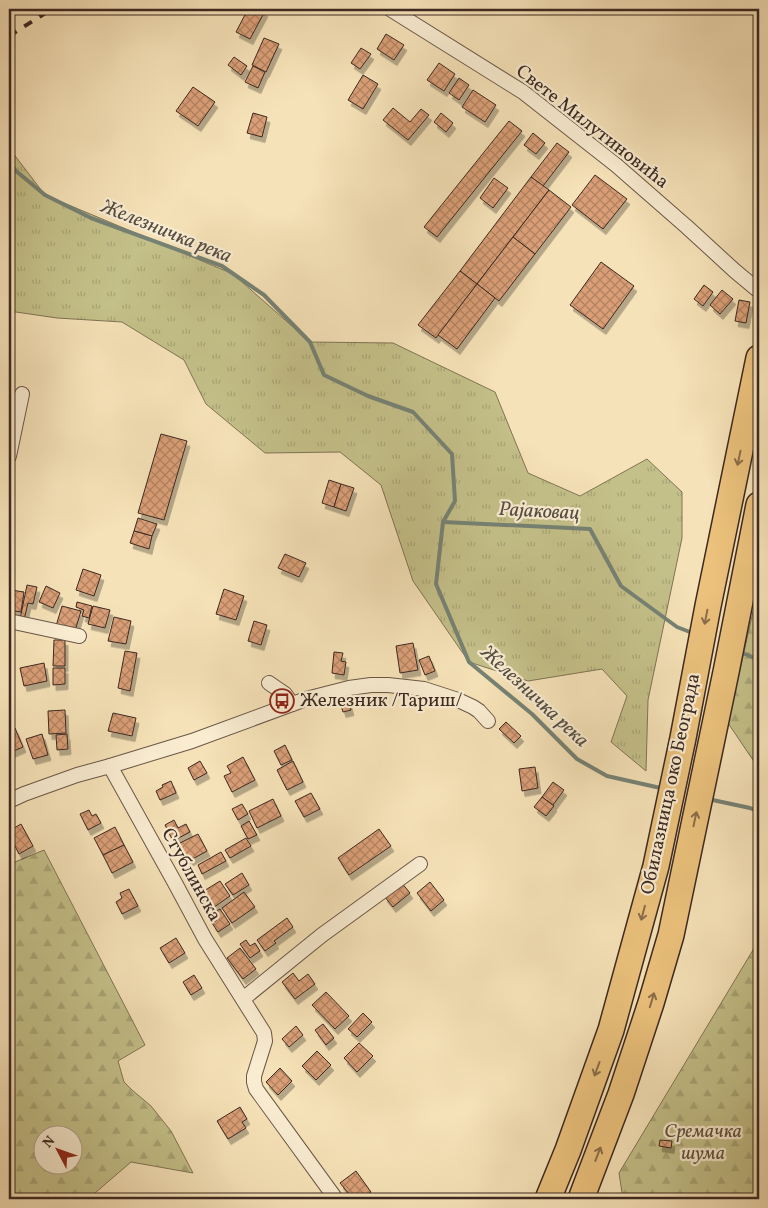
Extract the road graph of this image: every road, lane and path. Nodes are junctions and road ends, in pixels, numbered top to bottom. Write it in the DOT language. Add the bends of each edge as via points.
graph roads {
  1 [pos="390,9"];
  2 [pos="759,291"];
  3 [pos="759,358"];
  4 [pos="22,394"];
  5 [pos="9,456"];
  6 [pos="759,505"];
  7 [pos="9,621"];
  8 [pos="79,636"];
  9 [pos="269,683"];
  10 [pos="292,704"];
  11 [pos="488,721"];
  12 [pos="110,766"];
  13 [pos="9,801"];
  14 [pos="420,864"];
  15 [pos="243,999"];
  16 [pos="336,1199"];
  17 [pos="548,1199"];
  18 [pos="581,1199"];
  1 -- 2 [label="street, Свете Милутиновића" via="523,92 616,165"];
  3 -- 17 [label="highway, Обилазница око Београда, one-way" via="656,866 611,1030"];
  4 -- 5 [label="street"];
  18 -- 6 [label="highway, Обилазница око Београда, one-way" via="652,1003 671,934"];
  7 -- 8 [label="street"];
  9 -- 10 [label="street" via="285,694"];
  10 -- 11 [label="street" via="349,688 388,685 424,689 458,700 479,711"];
  10 -- 12 [label="street" via="192,741"];
  12 -- 13 [label="street"];
  12 -- 15 [label="street, Стублинска" via="205,940"];
  14 -- 15 [label="street" via="322,935"];
  15 -- 16 [label="street, Стублинска" via="265,1036 254,1076 256,1089"];
}
